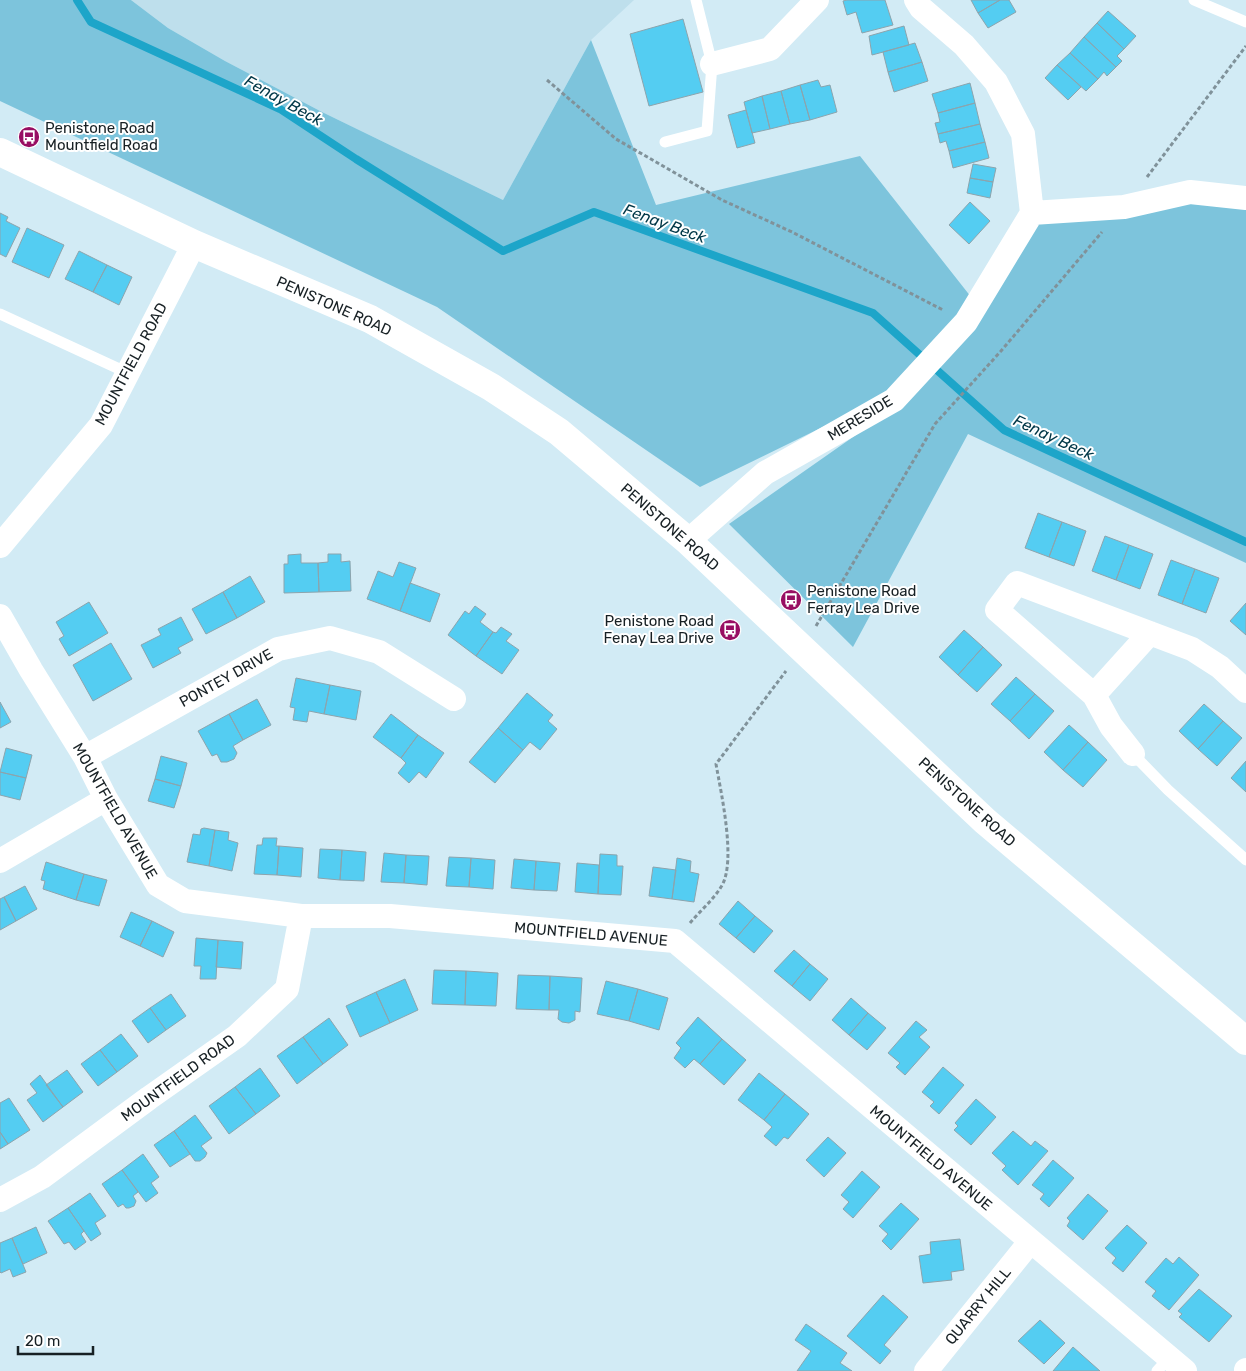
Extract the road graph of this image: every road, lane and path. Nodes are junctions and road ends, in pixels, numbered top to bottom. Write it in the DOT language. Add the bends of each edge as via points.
graph roads {
  1 [pos="696,0"];
  2 [pos="818,0"];
  3 [pos="916,0"];
  4 [pos="1194,0"];
  5 [pos="1246,22"];
  6 [pos="712,64"];
  7 [pos="547,80"];
  8 [pos="666,142"];
  9 [pos="0,152"];
  10 [pos="1246,198"];
  11 [pos="1032,213"];
  12 [pos="194,244"];
  13 [pos="0,314"];
  14 [pos="966,322"];
  15 [pos="1001,351"];
  16 [pos="128,373"];
  17 [pos="688,541"];
  18 [pos="0,546"];
  19 [pos="0,616"];
  20 [pos="1150,633"];
  21 [pos="802,649"];
  22 [pos="1246,691"];
  23 [pos="1094,695"];
  24 [pos="454,699"];
  25 [pos="1133,754"];
  26 [pos="85,757"];
  27 [pos="106,799"];
  28 [pos="1246,860"];
  29 [pos="0,861"];
  30 [pos="301,916"];
  31 [pos="675,941"];
  32 [pos="1246,1042"];
  33 [pos="0,1200"];
  34 [pos="1030,1242"];
  35 [pos="1170,1366"];
  36 [pos="926,1371"];
  1 -- 6 [label="lane"];
  2 -- 6 [label="street" via="770,49"];
  3 -- 11 [label="street" via="920,8 964,45 996,82 1023,134"];
  4 -- 5 [label="lane"];
  6 -- 8 [label="lane" via="707,131"];
  7 -- 14 [label="path" via="616,139 722,200 792,232"];
  9 -- 12 [label="highway, PENISTONE ROAD"];
  10 -- 11 [label="street" via="1190,192 1124,207"];
  11 -- 14 [label="street, MERESIDE"];
  12 -- 16 [label="street, MOUNTFIELD ROAD"];
  12 -- 17 [label="highway, PENISTONE ROAD" via="370,319 492,387 560,432"];
  13 -- 16 [label="lane"];
  14 -- 17 [label="street, MERESIDE" via="894,400 765,473"];
  15 -- 21 [label="path" via="935,424"];
  16 -- 18 [label="street, MOUNTFIELD ROAD" via="101,424"];
  17 -- 21 [label="highway, PENISTONE ROAD"];
  19 -- 26 [label="street, MOUNTFIELD AVENUE"];
  20 -- 22 [label="street" via="1192,649 1220,667"];
  20 -- 23 [label="street"];
  20 -- 23 [label="street" via="1017,583 997,610"];
  21 -- 31 [label="path" via="716,764 728,858 722,886"];
  21 -- 32 [label="highway, PENISTONE ROAD" via="985,821"];
  23 -- 25 [label="street" via="1110,726"];
  24 -- 26 [label="street, PONTEY DRIVE" via="379,652 330,638 278,649"];
  25 -- 28 [label="lane"];
  26 -- 27 [label="street, MOUNTFIELD AVENUE"];
  27 -- 29 [label="street"];
  27 -- 30 [label="street, MOUNTFIELD AVENUE" via="158,885 185,901"];
  30 -- 31 [label="street, MOUNTFIELD AVENUE" via="390,916"];
  30 -- 33 [label="street, MOUNTFIELD ROAD" via="287,989 237,1036 42,1176"];
  31 -- 34 [label="street, MOUNTFIELD AVENUE"];
  34 -- 35 [label="street, MOUNTFIELD AVENUE"];
  34 -- 36 [label="street, QUARRY HILL"];
}
